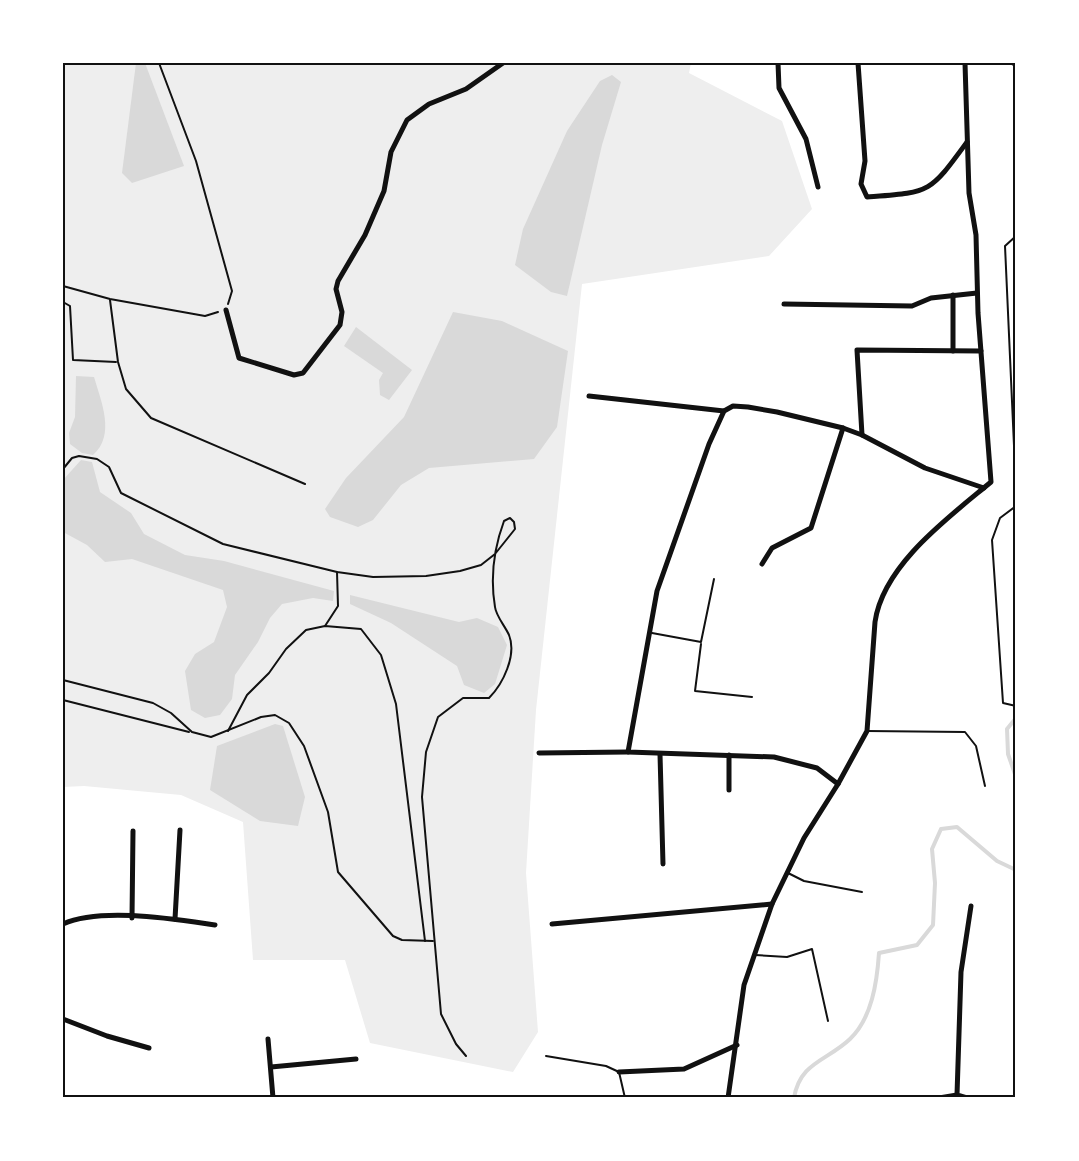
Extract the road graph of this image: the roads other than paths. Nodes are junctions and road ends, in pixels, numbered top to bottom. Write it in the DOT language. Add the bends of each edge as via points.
graph roads {
  1 [pos="502,63"];
  2 [pos="778,63"];
  3 [pos="858,63"];
  4 [pos="965,63"];
  5 [pos="1010,63"];
  6 [pos="1016,66"];
  7 [pos="968,141"];
  8 [pos="818,187"];
  9 [pos="1016,236"];
  10 [pos="977,293"];
  11 [pos="953,295"];
  12 [pos="784,304"];
  13 [pos="226,310"];
  14 [pos="954,351"];
  15 [pos="981,351"];
  16 [pos="589,396"];
  17 [pos="724,411"];
  18 [pos="843,428"];
  19 [pos="862,435"];
  20 [pos="1014,445"];
  21 [pos="984,488"];
  22 [pos="1016,490"];
  23 [pos="1016,506"];
  24 [pos="762,564"];
  25 [pos="714,579"];
  26 [pos="649,632"];
  27 [pos="701,642"];
  28 [pos="752,697"];
  29 [pos="1016,706"];
  30 [pos="867,731"];
  31 [pos="628,752"];
  32 [pos="539,753"];
  33 [pos="660,754"];
  34 [pos="729,755"];
  35 [pos="838,784"];
  36 [pos="985,786"];
  37 [pos="729,790"];
  38 [pos="180,830"];
  39 [pos="133,831"];
  40 [pos="663,864"];
  41 [pos="788,873"];
  42 [pos="862,892"];
  43 [pos="772,904"];
  44 [pos="971,906"];
  45 [pos="132,918"];
  46 [pos="175,920"];
  47 [pos="63,924"];
  48 [pos="552,924"];
  49 [pos="214,925"];
  50 [pos="754,955"];
  51 [pos="63,1019"];
  52 [pos="828,1021"];
  53 [pos="268,1039"];
  54 [pos="736,1045"];
  55 [pos="148,1048"];
  56 [pos="546,1056"];
  57 [pos="356,1059"];
  58 [pos="271,1067"];
  59 [pos="619,1072"];
  60 [pos="957,1095"];
  61 [pos="273,1098"];
  62 [pos="625,1098"];
  63 [pos="728,1098"];
  64 [pos="939,1098"];
  65 [pos="967,1098"];
  1 -- 13 [label="street" via="466,89 429,104 406,120 391,152 379,202 338,281 340,325 308,369 294,375 239,358"];
  2 -- 8 [label="street" via="779,88 806,138"];
  3 -- 7 [label="street" via="865,161 861,184 867,197 918,193 939,180"];
  4 -- 7 [label="street"];
  5 -- 6 [label="lane"];
  7 -- 10 [label="street"];
  9 -- 20 [label="lane" via="1005,246"];
  10 -- 11 [label="street"];
  10 -- 15 [label="street"];
  11 -- 12 [label="street" via="912,306"];
  11 -- 14 [label="street"];
  14 -- 15 [label="street"];
  14 -- 19 [label="street" via="857,350"];
  15 -- 21 [label="street" via="992,471 991,482"];
  16 -- 17 [label="street"];
  17 -- 18 [label="street" via="733,406 758,409"];
  17 -- 26 [label="street" via="657,591"];
  18 -- 19 [label="street"];
  18 -- 24 [label="street" via="811,528 772,548"];
  19 -- 21 [label="street" via="925,468"];
  20 -- 22 [label="lane"];
  21 -- 30 [label="street" via="907,559 885,588 876,614"];
  23 -- 29 [label="lane" via="1000,518 992,540 1004,703"];
  25 -- 27 [label="lane"];
  26 -- 27 [label="lane"];
  26 -- 31 [label="street"];
  27 -- 28 [label="lane" via="695,690"];
  30 -- 35 [label="street"];
  30 -- 36 [label="lane" via="965,732 976,746"];
  31 -- 32 [label="street"];
  31 -- 33 [label="street"];
  33 -- 34 [label="street"];
  33 -- 40 [label="street"];
  34 -- 35 [label="street" via="793,761 817,768"];
  34 -- 37 [label="street"];
  35 -- 41 [label="street" via="804,838"];
  38 -- 46 [label="street"];
  39 -- 45 [label="street"];
  41 -- 42 [label="lane" via="804,881"];
  41 -- 43 [label="street"];
  43 -- 48 [label="street"];
  43 -- 50 [label="street"];
  44 -- 60 [label="street" via="961,972"];
  45 -- 46 [label="street"];
  45 -- 47 [label="street" via="79,917"];
  46 -- 49 [label="street"];
  50 -- 52 [label="lane" via="787,957 812,949"];
  50 -- 54 [label="street" via="744,985"];
  51 -- 55 [label="street"];
  53 -- 58 [label="street"];
  54 -- 59 [label="street" via="684,1069"];
  54 -- 63 [label="street"];
  56 -- 59 [label="lane" via="606,1066"];
  57 -- 58 [label="street"];
  58 -- 61 [label="street"];
  59 -- 62 [label="lane"];
  60 -- 64 [label="street"];
  60 -- 65 [label="street"];
}
